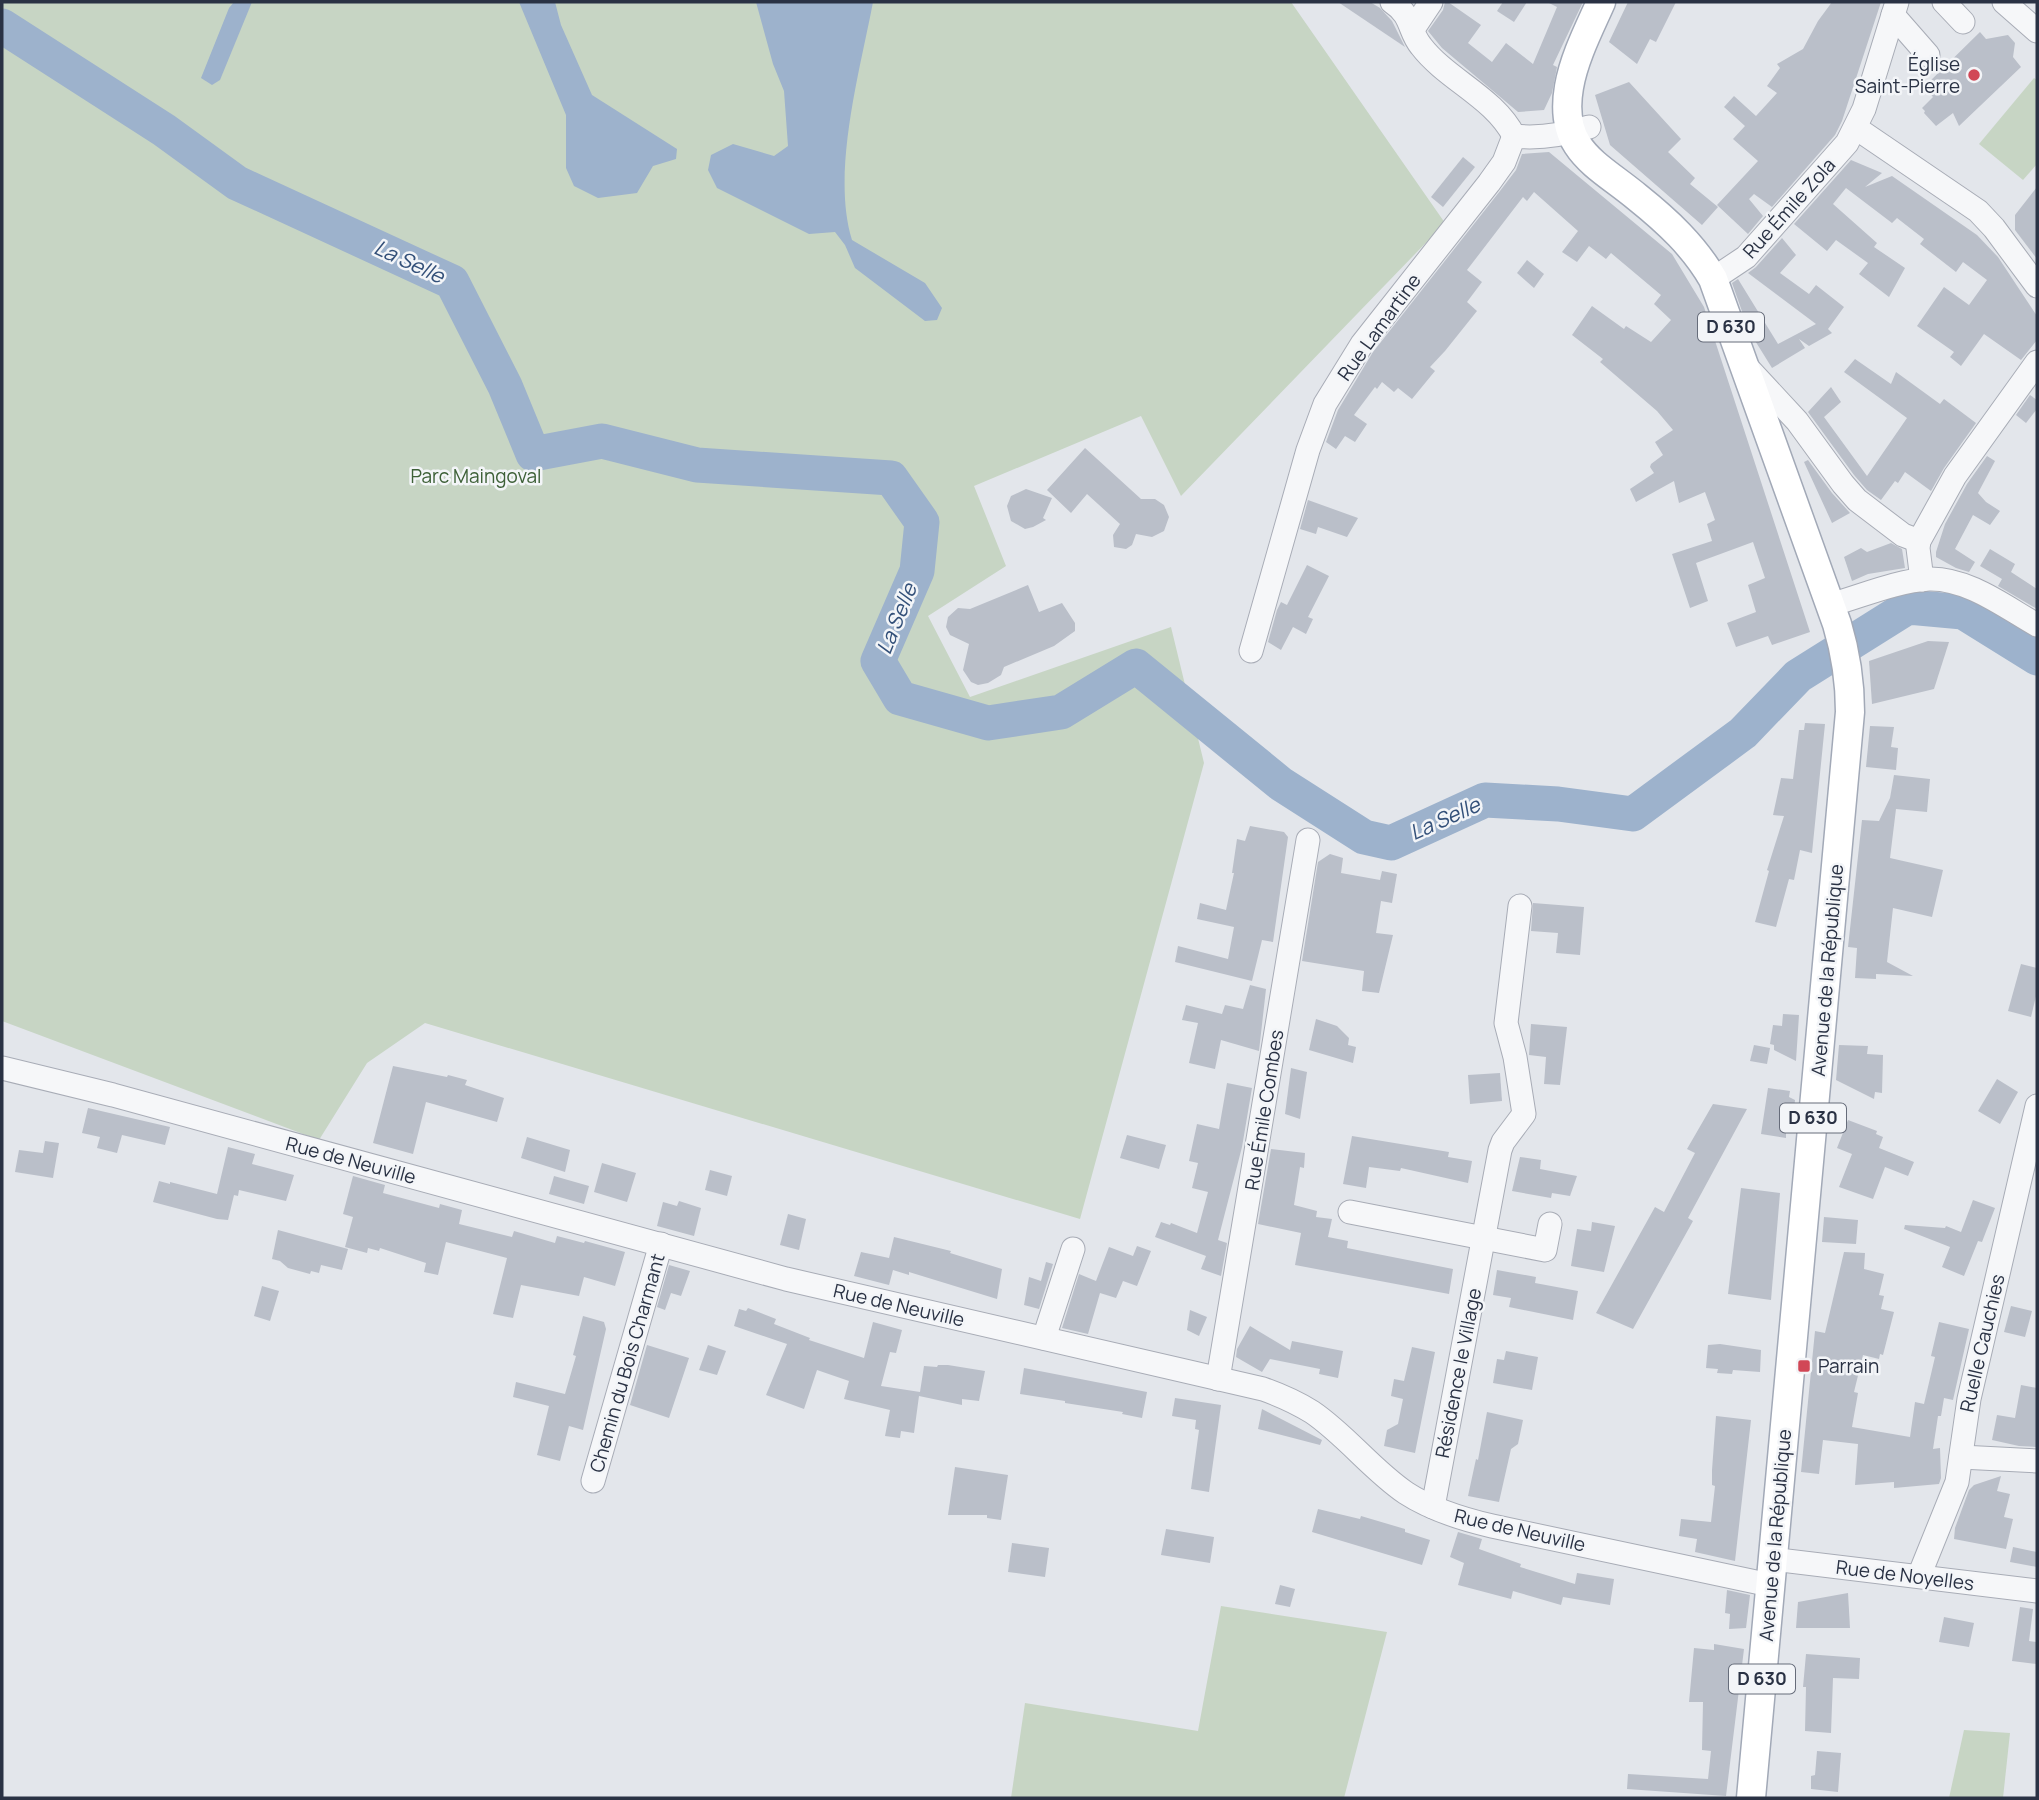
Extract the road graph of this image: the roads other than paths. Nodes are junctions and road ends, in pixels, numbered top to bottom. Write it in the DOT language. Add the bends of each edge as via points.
graph roads {
  1 [pos="1392,2"];
  2 [pos="1432,2"];
  3 [pos="1601,2"];
  4 [pos="1615,2"];
  5 [pos="1944,2"];
  6 [pos="2004,2"];
  7 [pos="1895,9"];
  8 [pos="1963,22"];
  9 [pos="1413,29"];
  10 [pos="2037,31"];
  11 [pos="1928,55"];
  12 [pos="1856,128"];
  13 [pos="1580,129"];
  14 [pos="1514,136"];
  15 [pos="1713,279"];
  16 [pos="2037,286"];
  17 [pos="2037,362"];
  18 [pos="1746,366"];
  19 [pos="1919,541"];
  20 [pos="1922,580"];
  21 [pos="1834,615"];
  22 [pos="2037,625"];
  23 [pos="1251,651"];
  24 [pos="1308,840"];
  25 [pos="1520,906"];
  26 [pos="2,1068"];
  27 [pos="2037,1106"];
  28 [pos="1350,1212"];
  29 [pos="1550,1224"];
  30 [pos="1484,1238"];
  31 [pos="661,1244"];
  32 [pos="1073,1249"];
  33 [pos="1044,1338"];
  34 [pos="1219,1379"];
  35 [pos="1961,1457"];
  36 [pos="2037,1461"];
  37 [pos="593,1481"];
  38 [pos="1433,1507"];
  39 [pos="1771,1572"];
  40 [pos="1919,1576"];
  41 [pos="2037,1591"];
  42 [pos="1751,1798"];
  1 -- 9 [label="street" via="1405,12"];
  2 -- 9 [label="street"];
  3 -- 13 [label="main road, Avenue de la République / D 630" via="1569,85 1567,108"];
  4 -- 13 [label="main road, Avenue de la République / D 630" via="1586,74"];
  5 -- 8 [label="street"];
  6 -- 10 [label="street"];
  7 -- 11 [label="street"];
  7 -- 12 [label="street, Rue Émile Zola"];
  9 -- 14 [label="street" via="1419,45 1498,113"];
  12 -- 15 [label="street, Rue Émile Zola" via="1746,257"];
  12 -- 16 [label="street" via="1978,211"];
  13 -- 14 [label="street" via="1536,138"];
  13 -- 15 [label="main road, Avenue de la République / D 630" via="1580,150 1587,158 1693,249"];
  14 -- 23 [label="street, Rue Lamartine" via="1504,162 1362,344 1325,404"];
  15 -- 18 [label="main road, Avenue de la République / D 630"];
  17 -- 19 [label="street" via="1947,489"];
  18 -- 19 [label="street, Avenue de la République" via="1797,421 1857,500 1903,535"];
  18 -- 21 [label="main road, Avenue de la République / D 630"];
  19 -- 20 [label="street"];
  20 -- 21 [label="street"];
  20 -- 22 [label="street" via="1965,586"];
  21 -- 39 [label="main road, Avenue de la République / D 630" via="1848,676 1850,712"];
  24 -- 34 [label="street, Rue Émile Combes"];
  25 -- 30 [label="street, Résidence le Village" via="1506,1015 1524,1114 1500,1150"];
  26 -- 31 [label="street, Rue de Neuville"];
  27 -- 35 [label="street, Ruelle Cauchies" via="1969,1399"];
  28 -- 30 [label="street"];
  29 -- 30 [label="street" via="1545,1250"];
  30 -- 38 [label="street, Résidence le Village"];
  31 -- 33 [label="street, Rue de Neuville" via="786,1279"];
  31 -- 37 [label="street, Chemin du Bois Charmant"];
  32 -- 33 [label="street"];
  33 -- 34 [label="street, Rue de Neuville"];
  34 -- 38 [label="street, Rue de Neuville" via="1263,1389 1301,1406 1398,1487"];
  35 -- 36 [label="street"];
  35 -- 40 [label="street, Ruelle Cauchies" via="1956,1482"];
  38 -- 39 [label="street, Rue de Neuville" via="1492,1526"];
  39 -- 40 [label="street, Rue de Noyelles"];
  39 -- 42 [label="main road, Avenue de la République / D 630"];
  40 -- 41 [label="street, Rue de Noyelles"];
}
